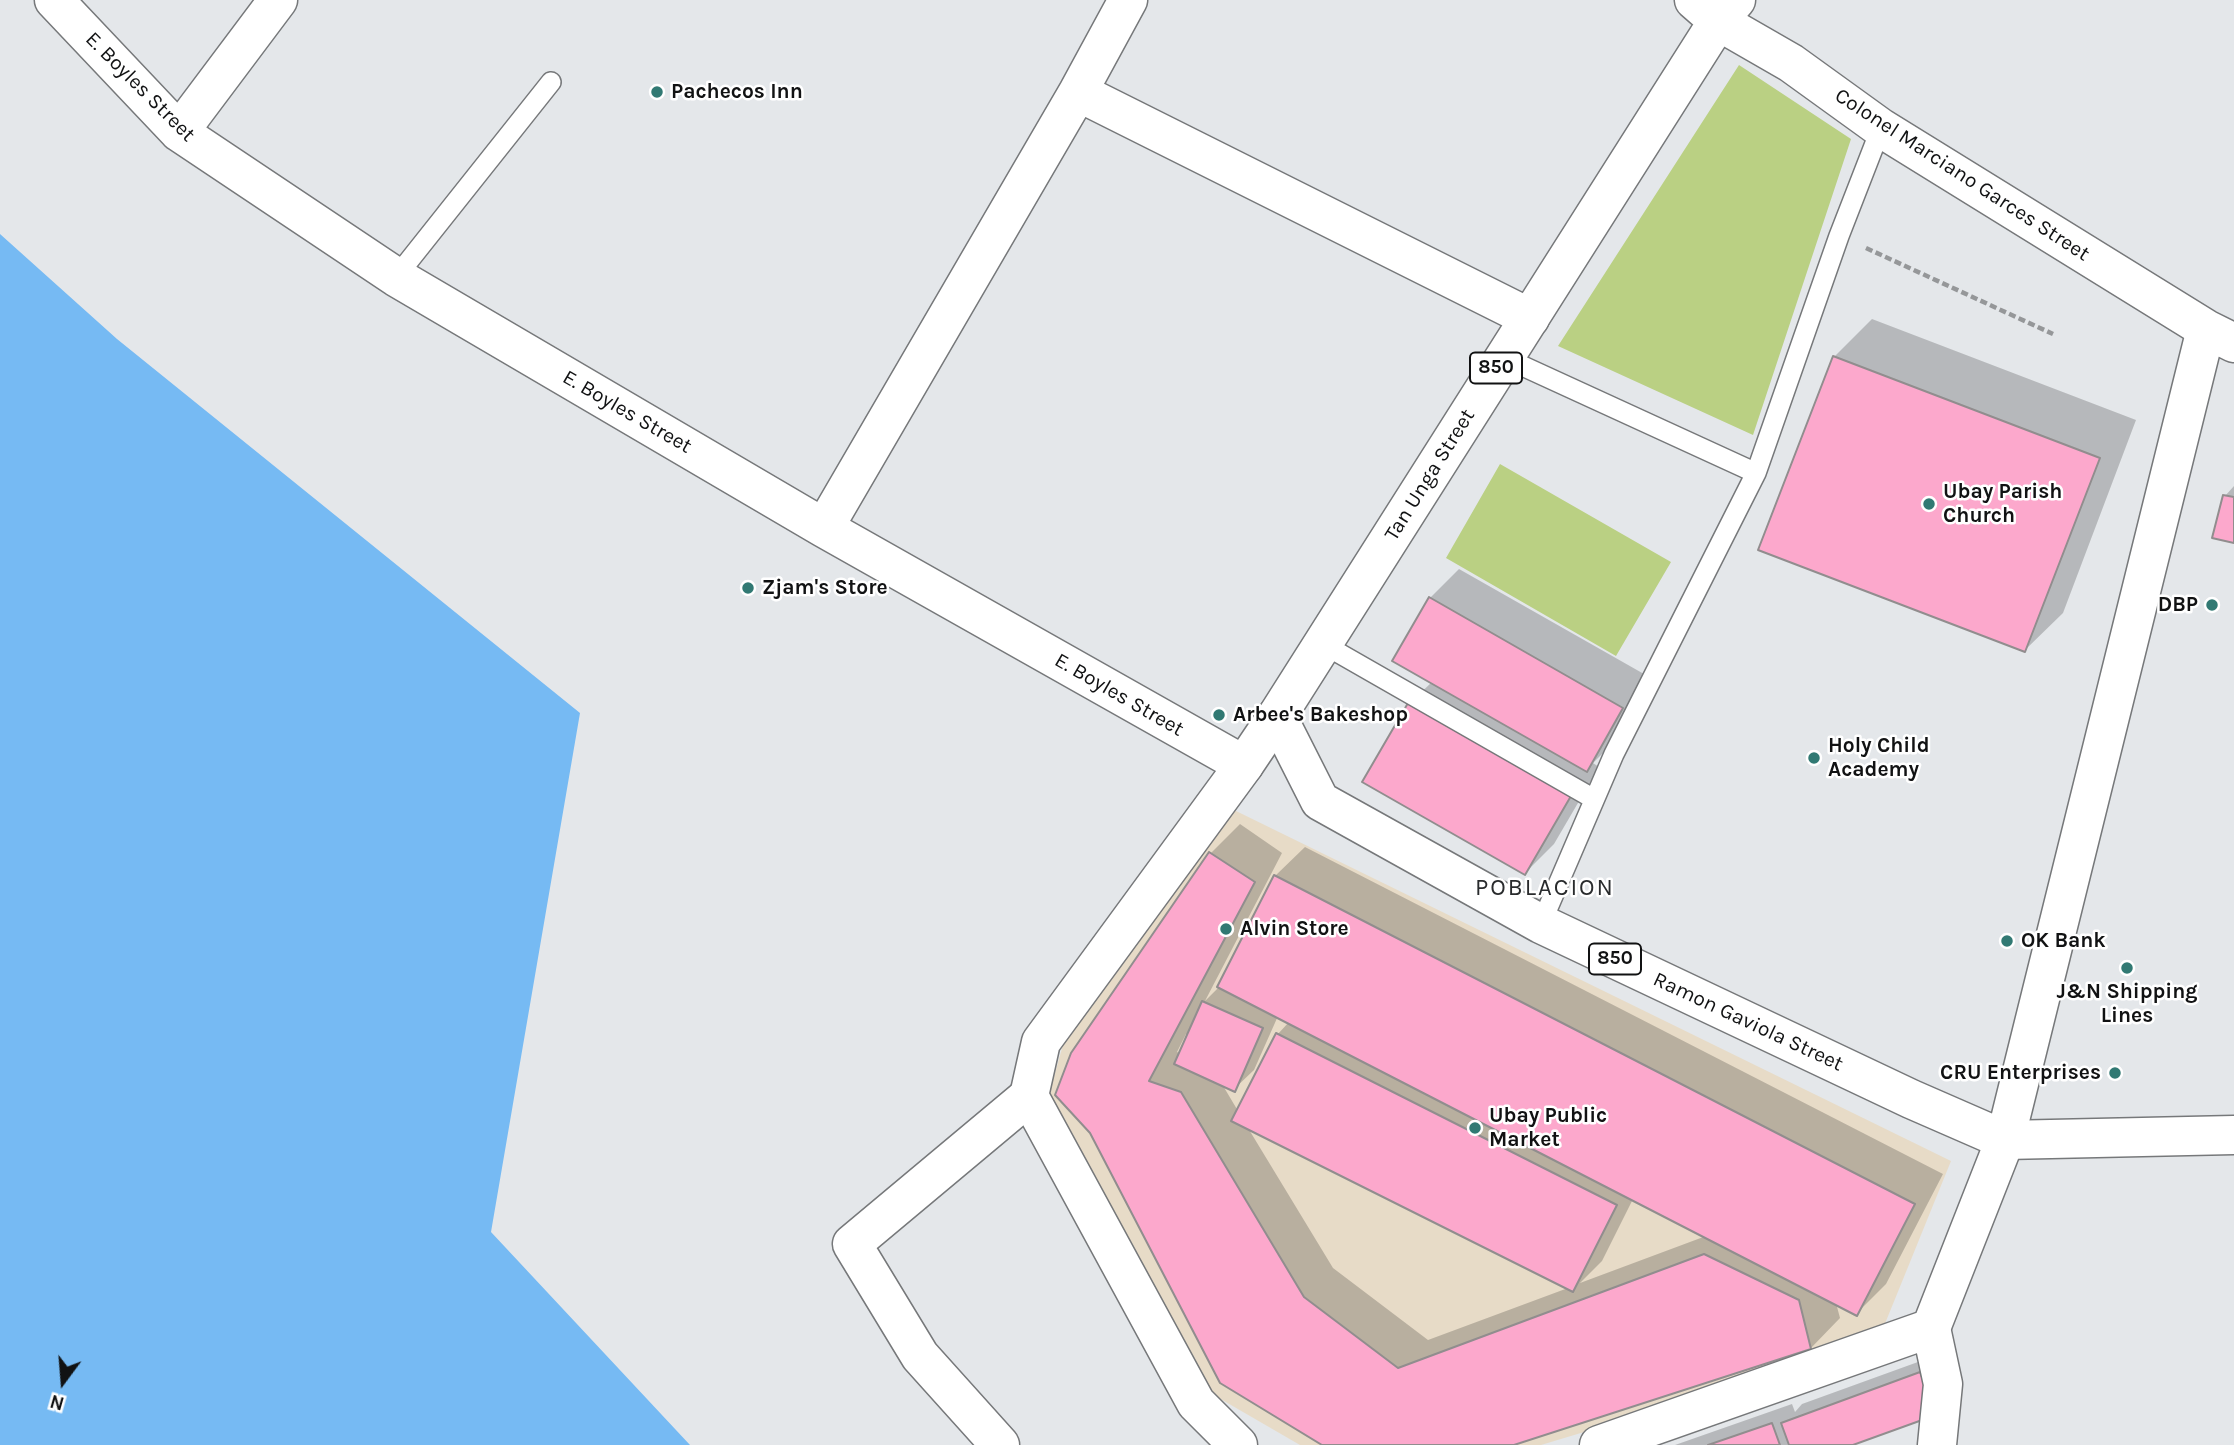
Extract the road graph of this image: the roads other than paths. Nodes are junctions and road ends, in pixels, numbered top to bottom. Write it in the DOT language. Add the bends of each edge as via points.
graph roads {
  1 [pos="54,0"];
  2 [pos="278,0"];
  3 [pos="1128,0"];
  4 [pos="1716,7"];
  5 [pos="551,82"];
  6 [pos="1078,92"];
  7 [pos="1881,128"];
  8 [pos="179,132"];
  9 [pos="397,277"];
  10 [pos="1530,318"];
  11 [pos="2220,336"];
  12 [pos="1503,357"];
  13 [pos="1756,473"];
  14 [pos="824,528"];
  15 [pos="1323,643"];
  16 [pos="1277,716"];
  17 [pos="1244,765"];
  18 [pos="1594,799"];
  19 [pos="1541,924"];
  20 [pos="1029,1096"];
  21 [pos="2234,1135"];
  22 [pos="2005,1140"];
  23 [pos="1931,1328"];
  24 [pos="1225,1439"];
  25 [pos="1000,1445"];
  26 [pos="1599,1445"];
  27 [pos="1937,1445"];
  1 -- 8 [label="street, E. Boyles Street"];
  2 -- 8 [label="street"];
  3 -- 6 [label="street"];
  4 -- 7 [label="street, Colonel Marciano Garces Street"];
  4 -- 10 [label="street, Tan Unga Street / 850"];
  5 -- 9 [label="lane"];
  6 -- 10 [label="street"];
  6 -- 14 [label="street"];
  7 -- 11 [label="street, Colonel Marciano Garces Street"];
  7 -- 13 [label="lane"];
  8 -- 9 [label="street, E. Boyles Street"];
  9 -- 14 [label="street, E. Boyles Street"];
  10 -- 12 [label="street, Tan Unga Street / 850"];
  11 -- 22 [label="street"];
  12 -- 13 [label="lane"];
  12 -- 15 [label="street, Tan Unga Street / 850"];
  13 -- 18 [label="lane"];
  14 -- 17 [label="street, E. Boyles Street"];
  15 -- 16 [label="street, Tan Unga Street / 850"];
  15 -- 18 [label="lane"];
  16 -- 17 [label="street, Tan Unga Street"];
  16 -- 19 [label="street, Ramon Gaviola Street / 850" via="1320,801"];
  17 -- 20 [label="street, Tan Unga Street" via="1041,1042"];
  18 -- 19 [label="lane"];
  19 -- 22 [label="street, Ramon Gaviola Street / 850"];
  20 -- 24 [label="street" via="1196,1403"];
  20 -- 25 [label="street" via="852,1244 920,1356"];
  21 -- 22 [label="street, 850"];
  22 -- 23 [label="street"];
  23 -- 26 [label="street"];
  23 -- 27 [label="street" via="1943,1384"];
}
